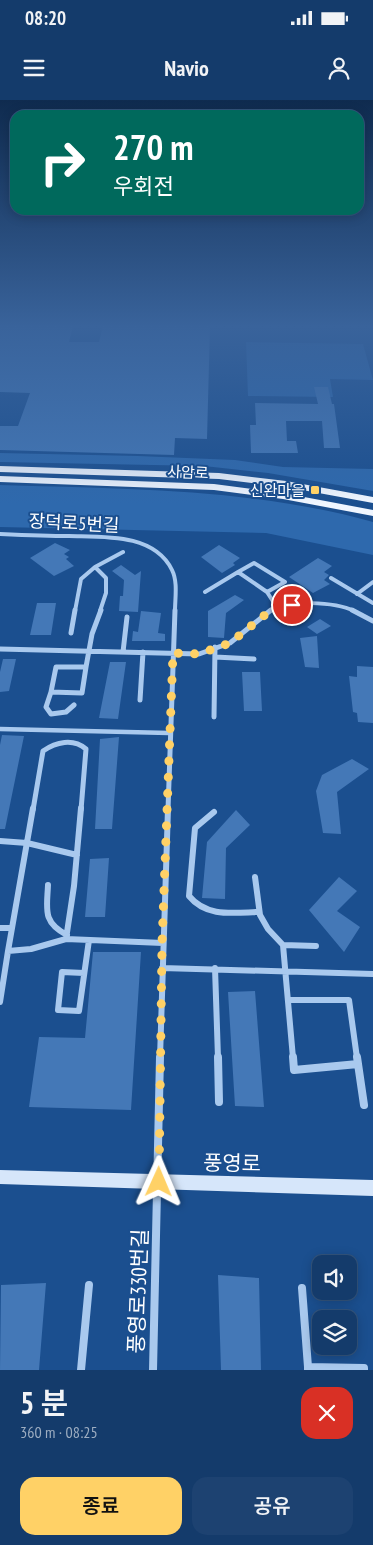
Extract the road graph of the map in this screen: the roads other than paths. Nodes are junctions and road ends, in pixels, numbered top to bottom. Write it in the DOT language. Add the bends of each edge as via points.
graph roads {
  1 [pos="0,469"];
  2 [pos="0,479"];
  3 [pos="373,500"];
  4 [pos="373,513"];
  5 [pos="0,534"];
  6 [pos="123,552"];
  7 [pos="95,567"];
  8 [pos="238,572"];
  9 [pos="331,578"];
  10 [pos="373,582"];
  11 [pos="205,592"];
  12 [pos="267,592"];
  13 [pos="357,594"];
  14 [pos="373,603"];
  15 [pos="276,606"];
  16 [pos="128,617"];
  17 [pos="373,621"];
  18 [pos="71,633"];
  19 [pos="215,647"];
  20 [pos="0,649"];
  21 [pos="88,651"];
  22 [pos="123,652"];
  23 [pos="143,652"];
  24 [pos="173,653"];
  25 [pos="215,657"];
  26 [pos="254,659"];
  27 [pos="86,667"];
  28 [pos="51,692"];
  29 [pos="140,700"];
  30 [pos="74,705"];
  31 [pos="214,717"];
  32 [pos="0,729"];
  33 [pos="169,733"];
  34 [pos="214,812"];
  35 [pos="0,841"];
  36 [pos="27,843"];
  37 [pos="77,856"];
  38 [pos="255,877"];
  39 [pos="48,885"];
  40 [pos="256,912"];
  41 [pos="0,928"];
  42 [pos="12,928"];
  43 [pos="66,937"];
  44 [pos="89,940"];
  45 [pos="162,943"];
  46 [pos="283,945"];
  47 [pos="316,946"];
  48 [pos="8,951"];
  49 [pos="162,968"];
  50 [pos="215,968"];
  51 [pos="285,970"];
  52 [pos="84,973"];
  53 [pos="373,974"];
  54 [pos="288,1000"];
  55 [pos="0,1002"];
  56 [pos="358,1064"];
  57 [pos="219,1102"];
  58 [pos="364,1105"];
  59 [pos="0,1177"];
  60 [pos="159,1182"];
  61 [pos="373,1188"];
  62 [pos="89,1285"];
  63 [pos="302,1288"];
  64 [pos="308,1368"];
  65 [pos="81,1370"];
  66 [pos="153,1370"];
  67 [pos="364,1370"];
  1 -- 3 [label="main road, 사암로" via="218,476"];
  2 -- 4 [label="main road, 사암로" via="214,486"];
  5 -- 24 [label="street, 장덕로5번길" via="118,538 155,550 170,566 176,581"];
  6 -- 7 [label="street"];
  7 -- 18 [label="street" via="81,579"];
  7 -- 21 [label="street" via="107,581"];
  8 -- 11 [label="street"];
  8 -- 12 [label="street"];
  8 -- 12 [label="street" via="254,563 285,582"];
  9 -- 13 [label="street"];
  10 -- 13 [label="street"];
  12 -- 15 [label="street"];
  13 -- 14 [label="street"];
  15 -- 17 [label="street" via="307,603 346,607"];
  15 -- 19 [label="street" via="230,643"];
  16 -- 22 [label="street"];
  19 -- 24 [label="street" via="199,654"];
  19 -- 25 [label="street"];
  20 -- 21 [label="street"];
  21 -- 22 [label="street"];
  21 -- 27 [label="street"];
  22 -- 23 [label="street"];
  23 -- 24 [label="street"];
  23 -- 29 [label="street"];
  24 -- 33 [label="street, 장덕로5번길"];
  25 -- 26 [label="street"];
  25 -- 31 [label="street"];
  27 -- 28 [label="street" via="56,667"];
  27 -- 28 [label="street" via="82,693"];
  28 -- 30 [label="street" via="46,707 51,714 66,712"];
  32 -- 33 [label="street"];
  33 -- 45 [label="street, 장덕로5번길"];
  34 -- 40 [label="street" via="195,828 189,896 194,905 214,912"];
  35 -- 36 [label="street"];
  36 -- 37 [label="street"];
  36 -- 37 [label="street" via="43,751 51,744 82,744 86,756"];
  36 -- 42 [label="street"];
  37 -- 43 [label="street"];
  38 -- 40 [label="street"];
  39 -- 43 [label="street" via="48,920 53,929"];
  40 -- 46 [label="street"];
  41 -- 42 [label="street"];
  42 -- 48 [label="street"];
  43 -- 44 [label="street"];
  43 -- 48 [label="street" via="46,946 20,952"];
  44 -- 45 [label="street"];
  44 -- 52 [label="street"];
  45 -- 49 [label="street, 풍영로330번길"];
  46 -- 47 [label="street"];
  46 -- 51 [label="street"];
  48 -- 55 [label="street"];
  49 -- 50 [label="street"];
  49 -- 60 [label="street, 풍영로330번길"];
  50 -- 51 [label="street"];
  50 -- 57 [label="street"];
  51 -- 53 [label="street"];
  51 -- 54 [label="street"];
  52 -- 52 [label="street" via="79,1011 58,1010 62,972"];
  54 -- 56 [label="street" via="350,1000"];
  54 -- 56 [label="street" via="294,1070"];
  56 -- 58 [label="street"];
  59 -- 60 [label="main road, 풍영로"];
  60 -- 61 [label="main road, 풍영로"];
  60 -- 66 [label="street, 풍영로330번길"];
  62 -- 65 [label="street"];
  63 -- 64 [label="street"];
  64 -- 67 [label="street"];
}
